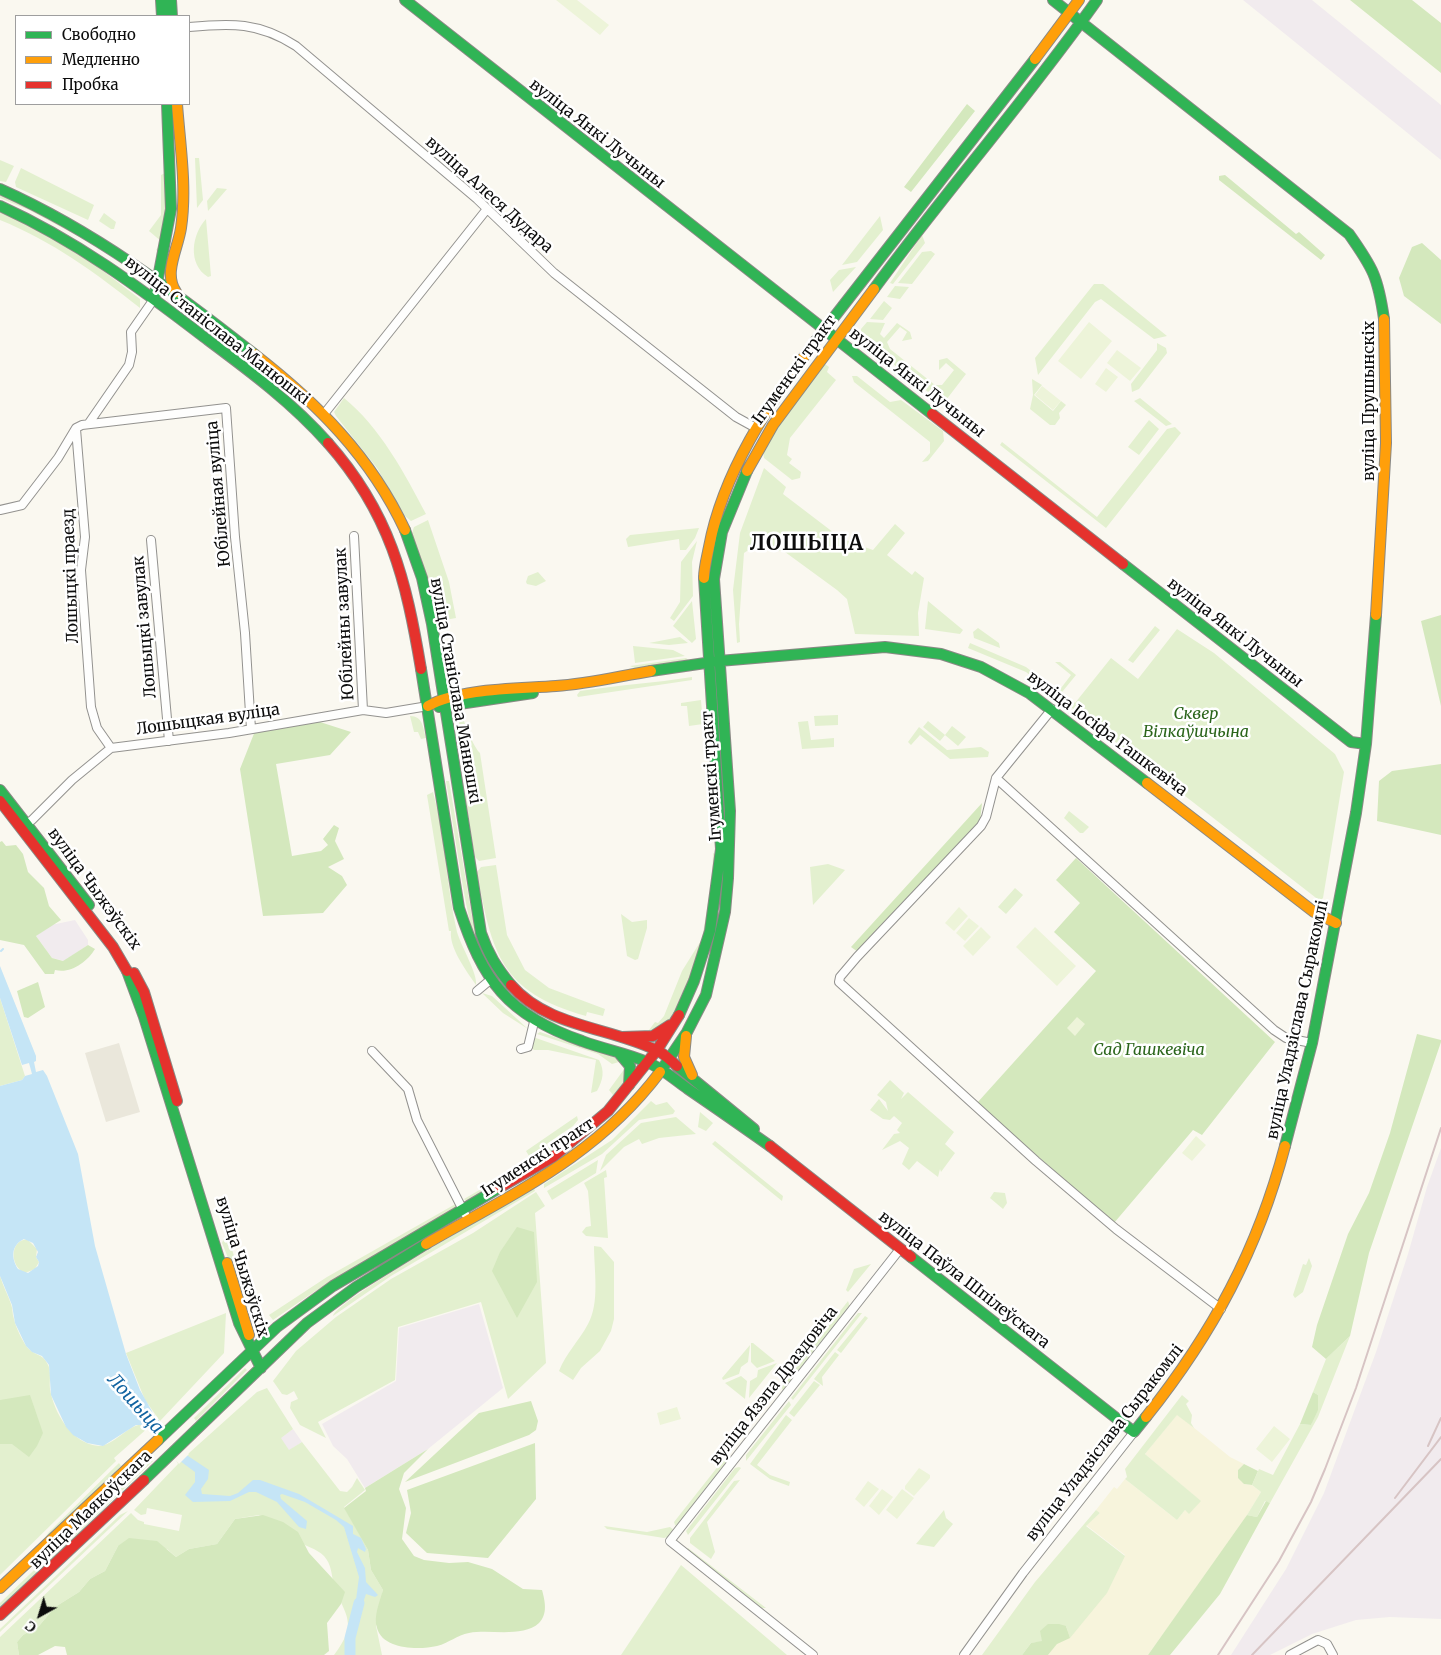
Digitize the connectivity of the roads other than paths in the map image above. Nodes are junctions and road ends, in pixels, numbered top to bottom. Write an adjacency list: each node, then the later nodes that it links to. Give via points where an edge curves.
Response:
1 (161, 0): 8 (main road)
2 (171, 0): 9 (main road)
3 (405, 0): 20 (main road, вуліца Янкі Лучыны)
4 (1053, 0): 7 (main road, вуліца Прушынскіх)
5 (1079, 0): 7 (main road, Ігуменскі тракт)
6 (1097, 0): 10 (main road, Ігуменскі тракт)
7 (1070, 13): 10 (main road, вуліца Прушынскіх); 20 (main road, Ігуменскі тракт)
8 (162, 15)
9 (172, 15)
10 (1082, 23): 21 (main road, Ігуменскі тракт, via 918,229); 36 (main road, вуліца Прушынскіх, via 1340,225 1373,268 1384,305 1387,416)
11 (190, 27): 16 (street, вуліца Алеся Дудара, via 235,24 267,30 296,46)
12 (167, 105): 17 (main road, via 171,209)
13 (178, 105): 18 (main road, via 183,210 181,236 170,282)
14 (0, 189): 17 (main road, вуліца Станіслава Манюшкі, via 72,224)
15 (0, 206): 19 (main road, вуліца Станіслава Манюшкі, via 64,237)
16 (487, 208): 22 (street); 25 (street, вуліца Алеся Дудара, via 554,273 736,417)
17 (157, 280): 18 (main road, вуліца Станіслава Манюшкі); 19 (main road)
18 (180, 296): 22 (main road, вуліца Станіслава Манюшкі)
19 (154, 298): 23 (street, via 131,332 129,365); 31 (main road, вуліца Станіслава Манюшкі, via 274,392 314,428 360,483 388,534 410,598)
20 (825, 330): 21 (main road, вуліца Янкі Лучыны); 25 (main road, Ігуменскі тракт)
21 (836, 339): 29 (main road, Ігуменскі тракт, via 762,443 720,538 716,558); 36 (main road, вуліца Янкі Лучыны, via 1351,742)
22 (324, 414): 30 (main road, вуліца Станіслава Манюшкі, via 373,472 403,528 426,594)
23 (90, 423): 24 (street, Юбілейная вуліца); 34 (street, Юбілейная вуліца, via 226,408)
24 (76, 428): 26 (street, via 22,505); 37 (street, Лошыцкі праезд, via 84,537 81,570 91,707 97,728)
25 (756, 428): 29 (main road, Ігуменскі тракт, via 720,506 706,559 704,588)
26 (0, 510)
27 (354, 536): 33 (street, Юбілейны завулак)
28 (151, 540): 35 (street, Лошыцкі завулак)
29 (714, 661): 30 (main road, вуліца Іосіфа Гашкевіча); 32 (main road, вуліца Іосіфа Гашкевіча, via 885,647 921,650 1006,678); 46 (main road, Ігуменскі тракт, via 721,849 710,932); 47 (main road, Ігуменскі тракт, via 732,815 730,879 710,984)
30 (443, 702): 31 (main road, вуліца Іосіфа Гашкевіча); 48 (main road, вуліца Станіслава Манюшкі, via 480,933 492,959 517,992 541,1009)
31 (428, 706): 33 (street, Лошыцкая вуліца, via 386,713); 43 (main road, вуліца Станіслава Манюшкі, via 458,908 472,953)
32 (1052, 709): 38 (street); 42 (main road, вуліца Іосіфа Гашкевіча, via 1314,912)
33 (363, 710): 34 (street, Лошыцкая вуліца)
34 (251, 729): 35 (street, Лошыцкая вуліца)
35 (169, 741): 37 (street, Лошыцкая вуліца)
36 (1366, 744): 42 (main road, вуліца Уладзіслава Сыракомлі)
37 (111, 748): 41 (street)
38 (996, 778): 49 (street, via 1274,1030 1286,1038); 63 (street, via 981,826 857,957 839,982 1036,1161 1116,1229)
39 (0, 790): 41 (main road, вуліца Чыжэўскіх)
40 (0, 801): 41 (main road, вуліца Чыжэўскіх)
41 (23, 826): 64 (main road, вуліца Чыжэўскіх, via 118,943 144,992)
42 (1336, 923): 49 (main road, вуліца Уладзіслава Сыракомлі)
43 (489, 981): 44 (street); 45 (main road, вуліца Станіслава Манюшкі, via 504,999)
44 (477, 991)
45 (534, 1022): 50 (street, via 528,1047); 53 (main road, вуліца Станіслава Манюшкі)
46 (676, 1022): 48 (main road, via 653,1036); 51 (main road, Ігуменскі тракт)
47 (686, 1033): 54 (main road, Ігуменскі тракт); 57 (main road, via 684,1057)
48 (622, 1037): 51 (main road, вуліца Станіслава Манюшкі)
49 (1312, 1043): 63 (main road, вуліца Уладзіслава Сыракомлі, via 1272,1196)
50 (520, 1049)
51 (657, 1050): 54 (main road, вуліца Паўла Шпілеўскага); 55 (main road, Ігуменскі тракт)
52 (372, 1051): 60 (street, via 408,1089 417,1120)
53 (619, 1052): 55 (main road, вуліца Станіслава Манюшкі); 58 (main road, via 630,1066)
54 (670, 1060): 56 (main road, Ігуменскі тракт); 57 (main road, вуліца Паўла Шпілеўскага)
55 (648, 1062): 56 (main road, вуліца Паўла Шпілеўскага); 58 (main road, Ігуменскі тракт)
56 (661, 1070): 59 (main road, вуліца Паўла Шпілеўскага); 61 (main road, Ігуменскі тракт, via 621,1118 595,1142)
57 (697, 1082): 59 (main road, вуліца Паўла Шпілеўскага, via 738,1114)
58 (630, 1085): 60 (main road, Ігуменскі тракт, via 604,1114 561,1152)
59 (777, 1151): 62 (main road, вуліца Паўла Шпілеўскага)
60 (463, 1210): 61 (street); 64 (main road, Ігуменскі тракт, via 333,1286)
61 (468, 1221): 65 (main road, Ігуменскі тракт, via 326,1308)
62 (900, 1248): 68 (main road, вуліца Паўла Шпілеўскага); 71 (street, вуліца Язэпа Драздовіча, via 670,1541)
63 (1221, 1309): 68 (main road, вуліца Уладзіслава Сыракомлі, via 1176,1381)
64 (252, 1349): 65 (main road, вуліца Чыжэўскіх); 66 (main road, Ігуменскі тракт)
65 (261, 1368): 67 (main road, Ігуменскі тракт)
66 (187, 1411): 69 (main road, вуліца Маякоўскага)
67 (200, 1426): 70 (main road, вуліца Маякоўскага, via 45,1576)
68 (1134, 1432): 72 (street, вуліца Уладзіслава Сыракомлі, via 1023,1573)
69 (0, 1588)
70 (0, 1615)
71 (813, 1655)
72 (964, 1655)
73 (1290, 1655): 74 (street, via 1314,1642 1323,1641)
74 (1333, 1655)

